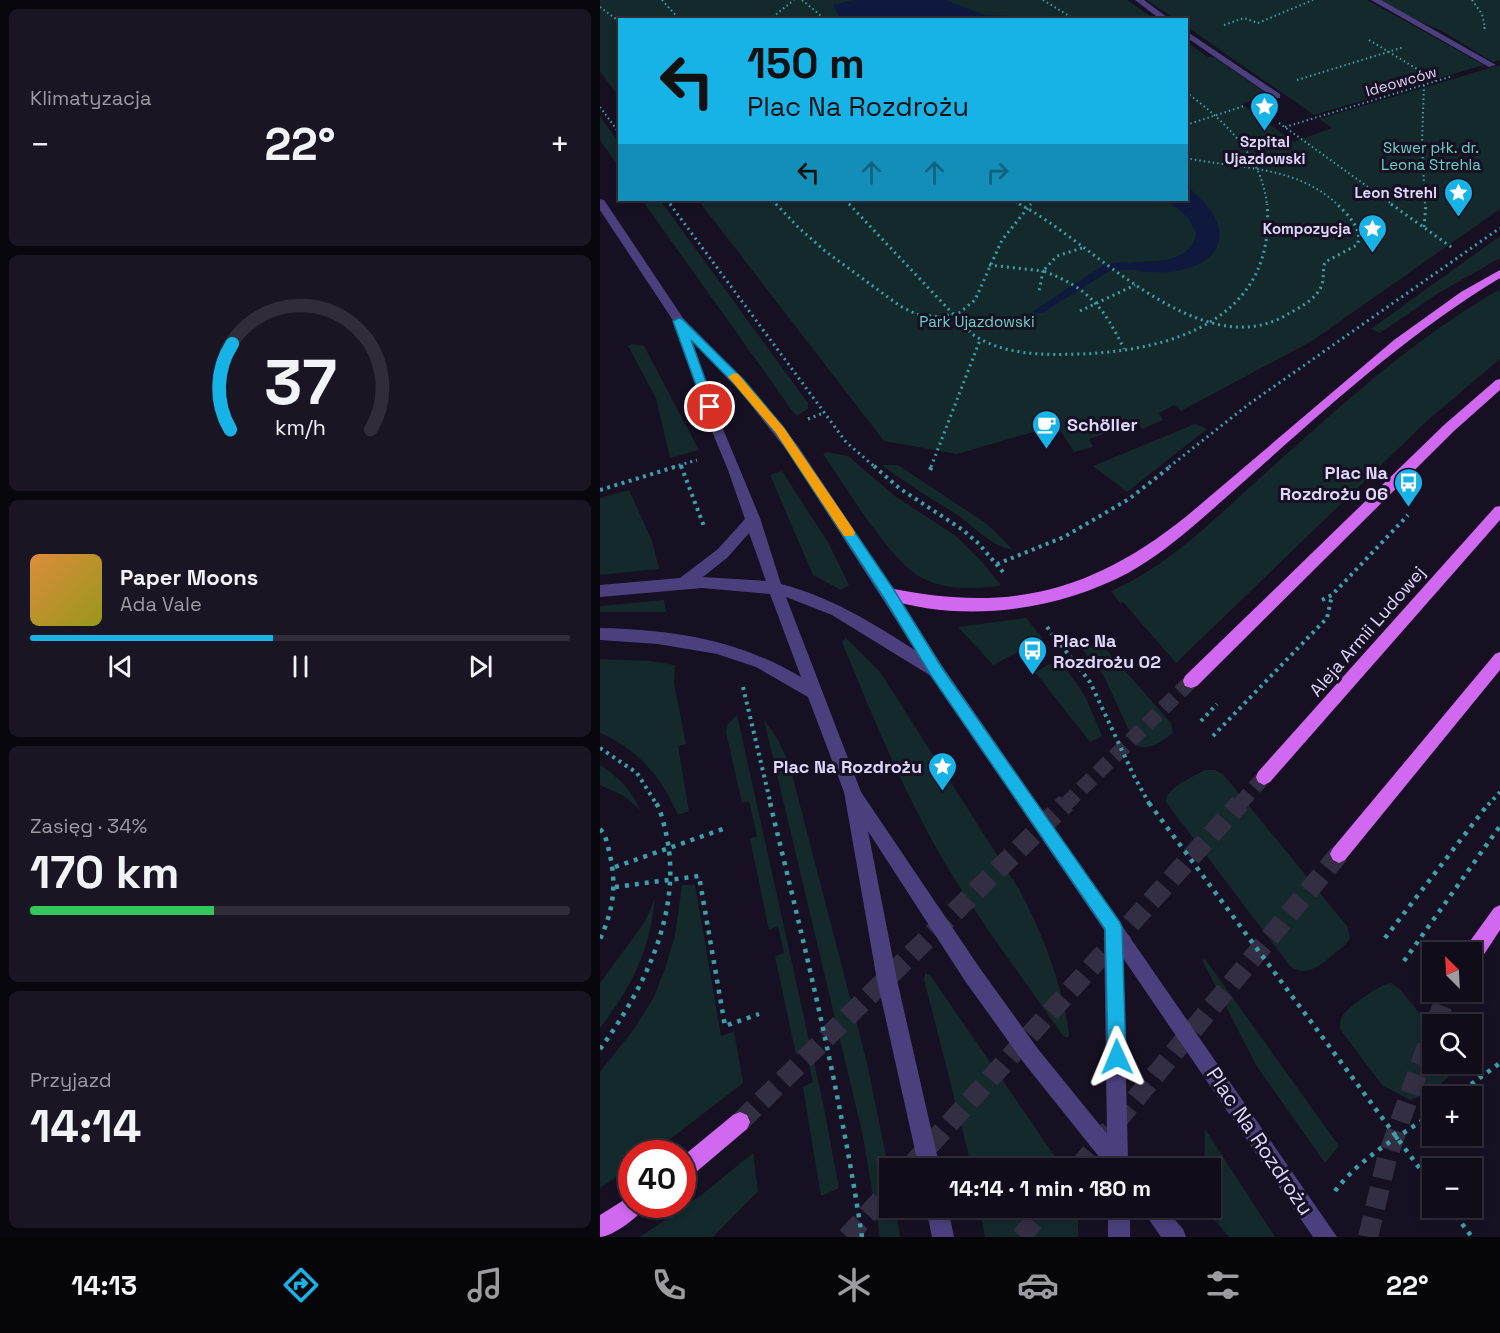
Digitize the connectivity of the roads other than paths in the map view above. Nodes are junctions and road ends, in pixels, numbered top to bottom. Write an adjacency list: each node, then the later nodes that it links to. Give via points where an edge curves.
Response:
1 (1139, 0): 3 (street)
2 (1375, 0): 5 (street)
3 (1164, 18)
4 (1189, 35): 6 (street)
5 (1492, 65)
6 (1277, 96)
7 (600, 202): 9 (street)
8 (1500, 273): 16 (main road, via 1465,292 1406,335 1163,543 1107,576 1067,591 979,606 923,602)
9 (679, 321): 12 (street); 16 (street, Plac Na Rozdrożu, via 780,430)
10 (1500, 382): 20 (main road)
11 (1500, 511): 22 (main road, Aleja Armii Ludowej)
12 (753, 518): 13 (street, Plac Na Rozdrożu, via 715,562); 14 (street)
13 (682, 582): 14 (street, Plac Na Rozdrożu, via 719,582); 15 (street, Plac Na Rozdrożu)
14 (776, 590): 19 (street, Plac Na Rozdrożu, via 804,596 833,609); 21 (street)
15 (600, 591)
16 (889, 594): 19 (street, Plac Na Rozdrożu)
17 (600, 634): 21 (street, via 694,643 736,654 755,660)
18 (1500, 659): 24 (main road)
19 (937, 672): 26 (street, Plac Na Rozdrożu)
20 (1191, 681)
21 (815, 693): 23 (street)
22 (1264, 777)
23 (852, 792): 29 (street, via 887,980); 30 (street, via 972,974)
24 (1339, 854)
25 (1500, 914): 27 (main road)
26 (1113, 927): 31 (street); 41 (street, Plac Na Rozdrożu)
27 (1481, 942)
28 (740, 1122): 32 (main road)
29 (927, 1158)
30 (1112, 1158)
31 (1119, 1158)
32 (696, 1159)
33 (618, 1216): 37 (main road)
34 (939, 1218): 38 (street)
35 (1119, 1218): 39 (street)
36 (1160, 1218): 40 (street)
37 (600, 1228)
38 (943, 1237)
39 (1119, 1237)
40 (1175, 1237)
41 (1326, 1237)

